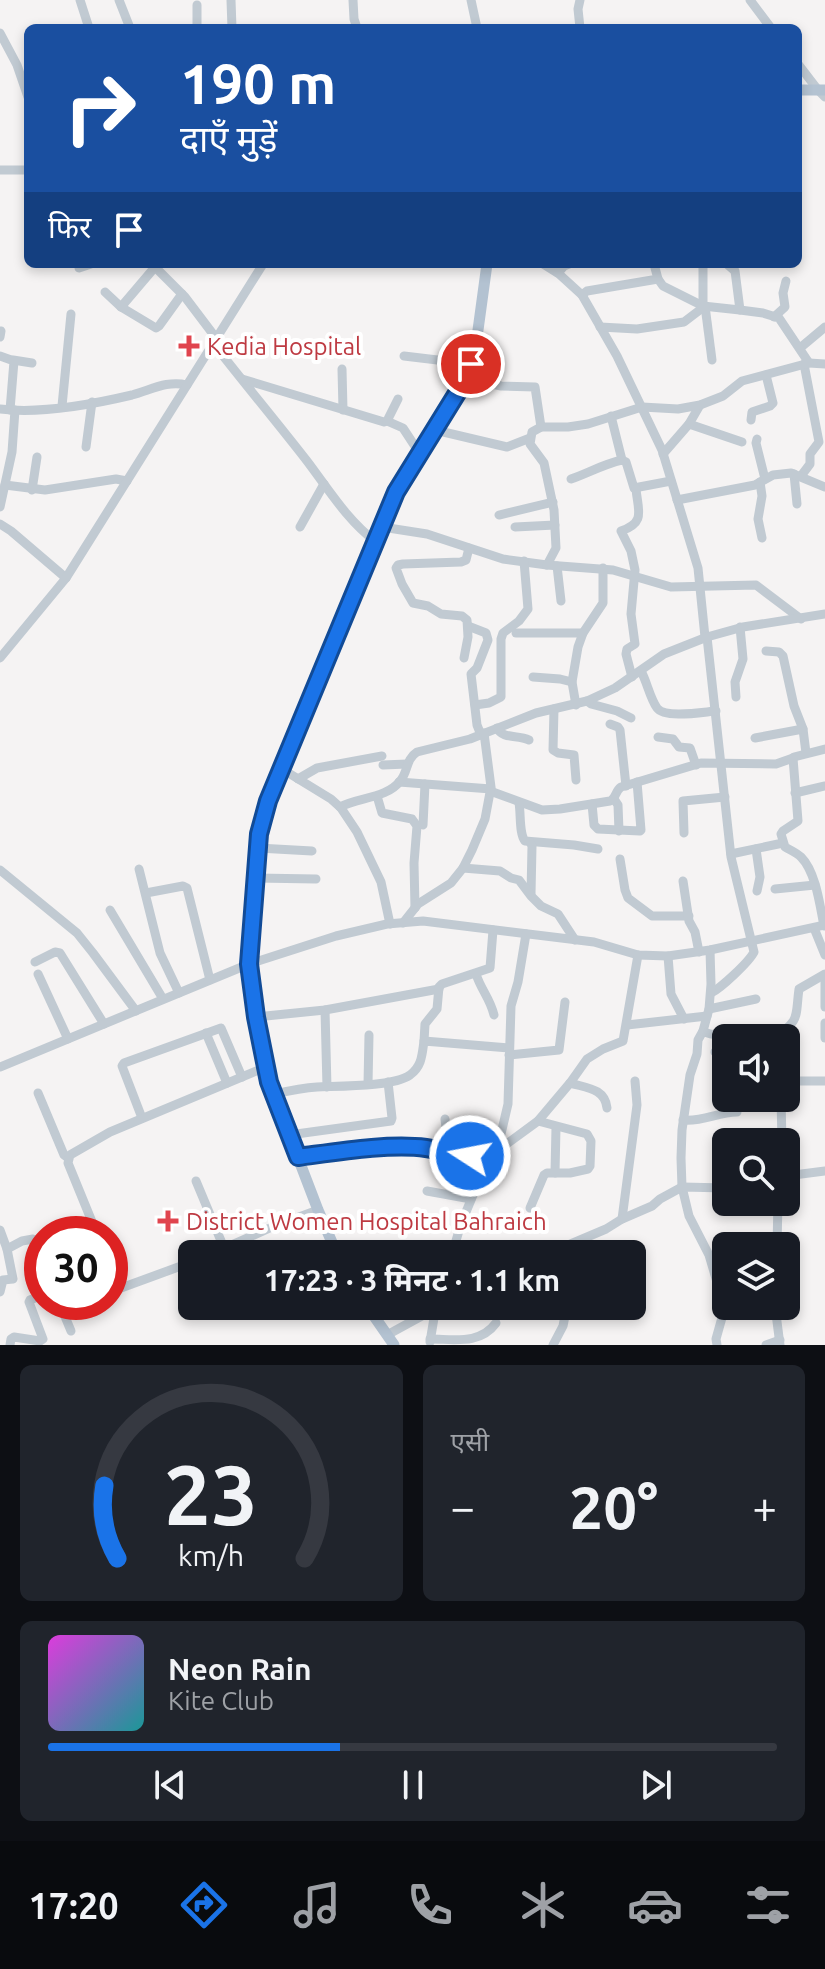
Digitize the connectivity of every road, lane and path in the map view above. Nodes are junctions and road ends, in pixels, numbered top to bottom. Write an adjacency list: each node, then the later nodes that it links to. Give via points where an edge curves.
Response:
1 (80, 0): 10 (street)
2 (119, 0): 11 (street)
3 (231, 0): 13 (street)
4 (353, 0): 14 (street)
5 (471, 0): 15 (street)
6 (570, 0): 9 (street)
7 (750, 0): 16 (street)
8 (197, 5): 12 (street)
9 (579, 5)
10 (88, 24)
11 (128, 24)
12 (197, 24)
13 (232, 24)
14 (356, 24)
15 (476, 24)
16 (768, 24)
17 (0, 33): 19 (street)
18 (802, 68): 21 (street)
19 (24, 85)
20 (802, 90): 21 (main road)
21 (823, 92)
22 (0, 170): 23 (street)
23 (24, 170)
24 (152, 268): 40 (street)
25 (157, 268): 37 (street)
26 (261, 268): 46 (street)
27 (486, 268): 54 (main road)
28 (550, 268): 33 (street)
29 (562, 268): 33 (street)
30 (655, 268): 34 (street)
31 (703, 268): 39 (street)
32 (732, 268): 41 (street)
33 (558, 273): 38 (street)
34 (658, 279): 38 (street); 39 (street)
35 (786, 281): 43 (street, via 785,307)
36 (105, 292): 40 (street)
37 (182, 294): 40 (street, via 156,328); 46 (street)
38 (582, 295): 44 (street)
39 (704, 306): 41 (street); 44 (street, via 684,322 637,329); 51 (street)
40 (121, 307)
41 (740, 310): 43 (street)
42 (71, 314): 64 (street)
43 (774, 317): 47 (street)
44 (600, 327): 65 (street)
45 (825, 327): 47 (street)
46 (215, 341): 59 (street); 60 (street)
47 (800, 348): 53 (street)
48 (0, 356): 50 (street)
49 (404, 356): 54 (street)
50 (13, 360): 52 (street); 66 (street)
51 (712, 360)
52 (32, 363)
53 (806, 363): 55 (street); 57 (street); 82 (street, via 819,442 810,464)
54 (471, 364): 58 (main road)
55 (825, 364)
56 (342, 369): 67 (street)
57 (766, 375): 63 (street, via 742,381); 69 (street, via 773,403 752,412)
58 (465, 378): 72 (street, via 535,387); 73 (main road)
59 (242, 379): 67 (street); 87 (street)
60 (187, 385): 62 (street, via 171,383); 84 (street)
61 (398, 399): 70 (street)
62 (92, 402): 64 (street); 77 (street)
63 (700, 405): 65 (street); 71 (street)
64 (62, 406): 66 (street)
65 (642, 407): 68 (street); 79 (street)
66 (8, 410): 88 (street, via 12,452)
67 (343, 410): 70 (street)
68 (611, 416): 72 (street, via 577,426); 81 (street)
69 (751, 420)
70 (387, 421): 78 (street, via 403,428)
71 (689, 424): 76 (street); 79 (street)
72 (541, 427): 74 (street)
73 (435, 430): 74 (street, via 507,447); 78 (main road)
74 (530, 438): 93 (street, via 544,463)
75 (757, 439): 86 (street)
76 (742, 442)
77 (86, 447)
78 (420, 454): 100 (main road)
79 (663, 454): 85 (street)
80 (37, 457): 91 (street)
81 (622, 460): 83 (street); 90 (street)
82 (798, 475): 86 (street, via 773,475); 89 (street); 94 (street)
83 (571, 479)
84 (127, 481): 91 (street); 109 (street)
85 (671, 481): 90 (street); 92 (street)
86 (763, 481): 92 (street); 102 (street, via 758,519)
87 (324, 484): 99 (street); 103 (street, via 354,524)
88 (5, 485): 91 (street); 95 (street)
89 (825, 487)
90 (636, 489): 108 (street, via 638,519 621,531)
91 (32, 490)
92 (677, 500): 110 (street)
93 (553, 502): 96 (street); 98 (street)
94 (797, 504)
95 (0, 507)
96 (499, 515)
97 (0, 524): 109 (street)
98 (555, 525): 101 (street); 106 (street)
99 (300, 527)
100 (382, 527): 103 (main road); 104 (street)
101 (515, 527)
102 (762, 538)
103 (376, 542): 146 (main road)
104 (469, 548): 105 (street); 114 (street, via 461,562 396,568 413,603 462,616)
105 (524, 561): 106 (street); 128 (street, via 528,609 501,639 501,697)
106 (552, 566): 107 (street); 111 (street)
107 (603, 568): 108 (street); 117 (street, via 603,603)
108 (635, 576): 110 (street, via 671,587); 124 (street, via 635,644 626,654)
109 (66, 578): 120 (street)
110 (700, 586): 113 (street, via 756,585); 118 (street)
111 (561, 601)
112 (822, 617): 113 (street)
113 (801, 619): 115 (street)
114 (468, 626): 121 (street); 128 (street, via 486,633 488,640 471,674)
115 (740, 627): 118 (street); 126 (street, via 743,659)
116 (516, 633): 117 (street)
117 (583, 633): 125 (street)
118 (706, 637): 122 (street, via 664,654); 131 (street)
119 (766, 651): 135 (street, via 783,656)
120 (0, 658)
121 (464, 658)
122 (641, 671): 124 (street); 131 (street, via 662,713)
123 (533, 677): 125 (street)
124 (632, 677): 127 (street)
125 (572, 682): 129 (street)
126 (736, 697)
127 (587, 701): 129 (street); 132 (street)
128 (475, 705): 136 (street)
129 (576, 705): 130 (street)
130 (554, 709): 134 (street); 148 (street, via 553,750 574,755)
131 (716, 711): 143 (street)
132 (631, 718)
133 (610, 724): 152 (street, via 620,730)
134 (497, 728): 136 (street); 139 (street, via 502,735)
135 (803, 729): 138 (street); 141 (street)
136 (483, 734): 144 (street, via 417,752); 154 (street)
137 (658, 737): 145 (street, via 689,748)
138 (755, 738)
139 (529, 740)
140 (825, 749): 141 (street)
141 (806, 753): 142 (street)
142 (793, 758): 143 (street, via 776,764); 155 (street)
143 (722, 763): 145 (street); 157 (street)
144 (407, 764): 147 (street, via 383,760 317,768); 149 (street)
145 (696, 765): 150 (street)
146 (282, 769): 147 (street); 167 (main road, via 268,801)
147 (298, 779): 161 (street)
148 (576, 780)
149 (399, 782): 151 (street); 156 (street)
150 (637, 782): 152 (street); 163 (street, via 641,830)
151 (425, 784): 154 (street); 162 (street)
152 (626, 786): 158 (street)
153 (825, 786): 155 (street)
154 (491, 790): 159 (street); 173 (street, via 485,819)
155 (795, 793): 166 (street, via 798,821 782,832)
156 (377, 796): 161 (street); 184 (street, via 382,813 412,819 417,826)
157 (725, 797): 164 (street, via 683,801); 171 (street)
158 (614, 799): 160 (street); 163 (street)
159 (519, 803): 160 (street, via 542,810); 165 (street, via 521,835)
160 (592, 804): 163 (street, via 596,828)
161 (340, 807): 188 (street, via 381,882)
162 (423, 825)
163 (619, 831)
164 (684, 833)
165 (530, 842): 168 (street); 183 (street)
166 (783, 843): 169 (street); 179 (street, via 801,857)
167 (258, 848): 170 (street); 176 (main road)
168 (598, 849)
169 (756, 849): 171 (street); 181 (street)
170 (312, 851)
171 (731, 854): 193 (street)
172 (620, 859): 186 (street, via 628,898 652,916)
173 (463, 868): 183 (street, via 500,871 519,880); 184 (street)
174 (139, 869): 182 (street)
175 (0, 870): 213 (street, via 77,933)
176 (256, 878): 177 (street); 200 (main road)
177 (316, 879)
178 (683, 881): 186 (street)
179 (815, 885): 180 (street); 189 (street)
180 (775, 889)
181 (757, 891)
182 (146, 893): 204 (street, via 187,888); 206 (street, via 154,935)
183 (531, 896): 192 (street, via 558,914)
184 (415, 908): 187 (street)
185 (110, 910): 208 (street)
186 (689, 916): 195 (street)
187 (403, 923): 188 (street); 190 (street)
188 (390, 924): 200 (street)
189 (821, 926): 193 (street); 197 (street)
190 (493, 930): 191 (street); 202 (street, via 490,968)
191 (526, 934): 192 (street); 229 (street, via 511,1006)
192 (575, 940): 196 (street)
193 (751, 941): 194 (street); 207 (street, via 754,952 749,961)
194 (710, 950): 195 (street); 207 (street)
195 (699, 952): 198 (street)
196 (638, 955): 198 (street); 221 (street)
197 (825, 955)
198 (668, 956): 217 (street, via 671,994)
199 (35, 962): 219 (street, via 60,953)
200 (249, 964): 204 (street); 216 (main road)
201 (38, 974): 227 (street)
202 (476, 974): 205 (street); 215 (street)
203 (825, 977): 211 (street); 220 (street, via 799,989 798,1014)
204 (210, 980): 206 (street)
205 (439, 989): 212 (street); 228 (street)
206 (179, 993): 208 (street)
207 (711, 993): 214 (street)
208 (163, 999): 213 (street)
209 (756, 999): 214 (street)
210 (565, 1002): 229 (street, via 559,1050)
211 (825, 1007)
212 (325, 1010): 216 (street); 240 (street)
213 (136, 1011): 219 (street)
214 (708, 1012): 217 (street); 222 (street)
215 (494, 1015)
216 (256, 1017): 231 (main road)
217 (684, 1019): 221 (street)
218 (825, 1023): 226 (street)
219 (104, 1024): 227 (street)
220 (791, 1024)
221 (627, 1025): 238 (street, via 623,1041 587,1059)
222 (703, 1031): 225 (street); 247 (street)
223 (206, 1033): 232 (street, via 222,1028); 237 (street); 245 (street, via 124,1063)
224 (369, 1035): 239 (street)
225 (712, 1035)
226 (825, 1038)
227 (68, 1039): 230 (street)
228 (424, 1041): 229 (street); 236 (street, via 416,1069)
229 (509, 1052): 251 (street, via 508,1104)
230 (0, 1067)
231 (266, 1067): 232 (street); 242 (main road)
232 (242, 1077): 237 (street)
233 (635, 1081): 267 (street, via 637,1105)
234 (800, 1081): 235 (street)
235 (825, 1081)
236 (388, 1082): 239 (street); 250 (street, via 391,1121)
237 (227, 1083): 245 (street)
238 (570, 1083): 243 (street, via 601,1092); 248 (street)
239 (368, 1084): 240 (street)
240 (327, 1087): 242 (street)
241 (38, 1093): 254 (street)
242 (274, 1094): 250 (main road)
243 (607, 1108)
244 (737, 1112): 247 (street)
245 (142, 1118): 254 (street)
246 (445, 1119): 252 (street)
247 (683, 1120): 260 (street)
248 (538, 1121): 249 (street); 251 (street)
249 (556, 1127): 257 (street); 257 (street, via 583,1132 591,1141 589,1168)
250 (289, 1135): 253 (main road)
251 (497, 1151): 255 (street)
252 (449, 1153): 253 (street, via 401,1147); 255 (street)
253 (298, 1157): 265 (main road)
254 (68, 1158): 266 (street)
255 (492, 1160): 263 (street)
256 (825, 1171): 258 (street)
257 (555, 1173): 264 (street, via 544,1175)
258 (800, 1174)
259 (196, 1181): 269 (street)
260 (682, 1187): 261 (street); 267 (street); 276 (street)
261 (712, 1188)
262 (427, 1191): 263 (street)
263 (471, 1199): 272 (street)
264 (530, 1208)
265 (318, 1210): 270 (street); 271 (main road)
266 (90, 1216)
267 (622, 1219): 273 (street)
268 (0, 1230): 275 (street)
269 (221, 1240)
270 (244, 1240)
271 (331, 1240)
272 (456, 1240)
273 (581, 1240)
274 (24, 1241): 275 (street)
275 (7, 1249): 279 (street, via 13,1279 3,1280)
276 (712, 1265)
277 (178, 1267): 278 (street)
278 (128, 1285)
279 (0, 1292)
280 (36, 1320): 293 (street, via 43,1339 14,1337)
281 (66, 1320): 289 (street)
282 (377, 1320): 290 (main road)
283 (419, 1320): 290 (street)
284 (434, 1320): 291 (street)
285 (564, 1320): 294 (street)
286 (721, 1320): 295 (street)
287 (777, 1320): 292 (street)
288 (496, 1323): 291 (street, via 476,1338)
289 (71, 1331)
290 (391, 1340)
291 (430, 1342)
292 (780, 1343): 296 (street)
293 (10, 1345)
294 (553, 1345)
295 (717, 1345)
296 (766, 1345)

